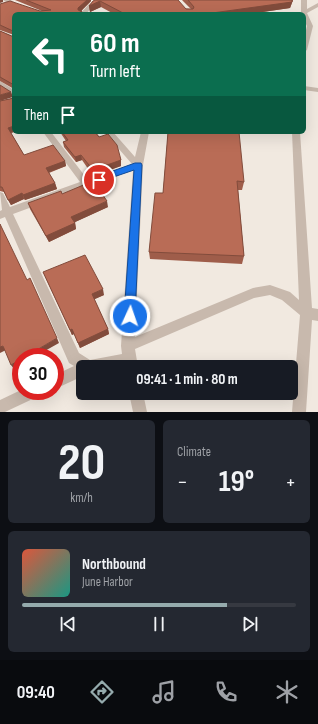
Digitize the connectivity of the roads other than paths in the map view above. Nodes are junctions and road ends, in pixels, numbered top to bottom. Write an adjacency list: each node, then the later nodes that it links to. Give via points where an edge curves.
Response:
1 (101, 0): 7 (street)
2 (304, 0): 8 (street)
3 (8, 1): 4 (street); 6 (street)
4 (18, 4)
5 (318, 5): 9 (street)
6 (0, 6)
7 (85, 12)
8 (303, 12)
9 (306, 12)
10 (306, 19): 11 (street, via 310,26)
11 (306, 42)
12 (0, 83): 15 (street)
13 (306, 88): 14 (street)
14 (318, 90)
15 (12, 96)
16 (48, 134): 21 (street)
17 (110, 134): 20 (street)
18 (145, 134): 20 (street)
19 (296, 134): 24 (street)
20 (138, 165): 21 (street); 25 (street)
21 (86, 184): 23 (street)
22 (0, 196): 23 (street)
23 (4, 213): 26 (street, via 74,358)
24 (312, 314): 25 (street, via 286,296 270,290 259,292); 34 (street)
25 (130, 357): 27 (street)
26 (77, 360)
27 (118, 360)
28 (76, 373): 29 (street)
29 (64, 378)
30 (15, 400): 32 (street)
31 (137, 400): 33 (street)
32 (0, 407)
33 (140, 412)
34 (299, 412)

